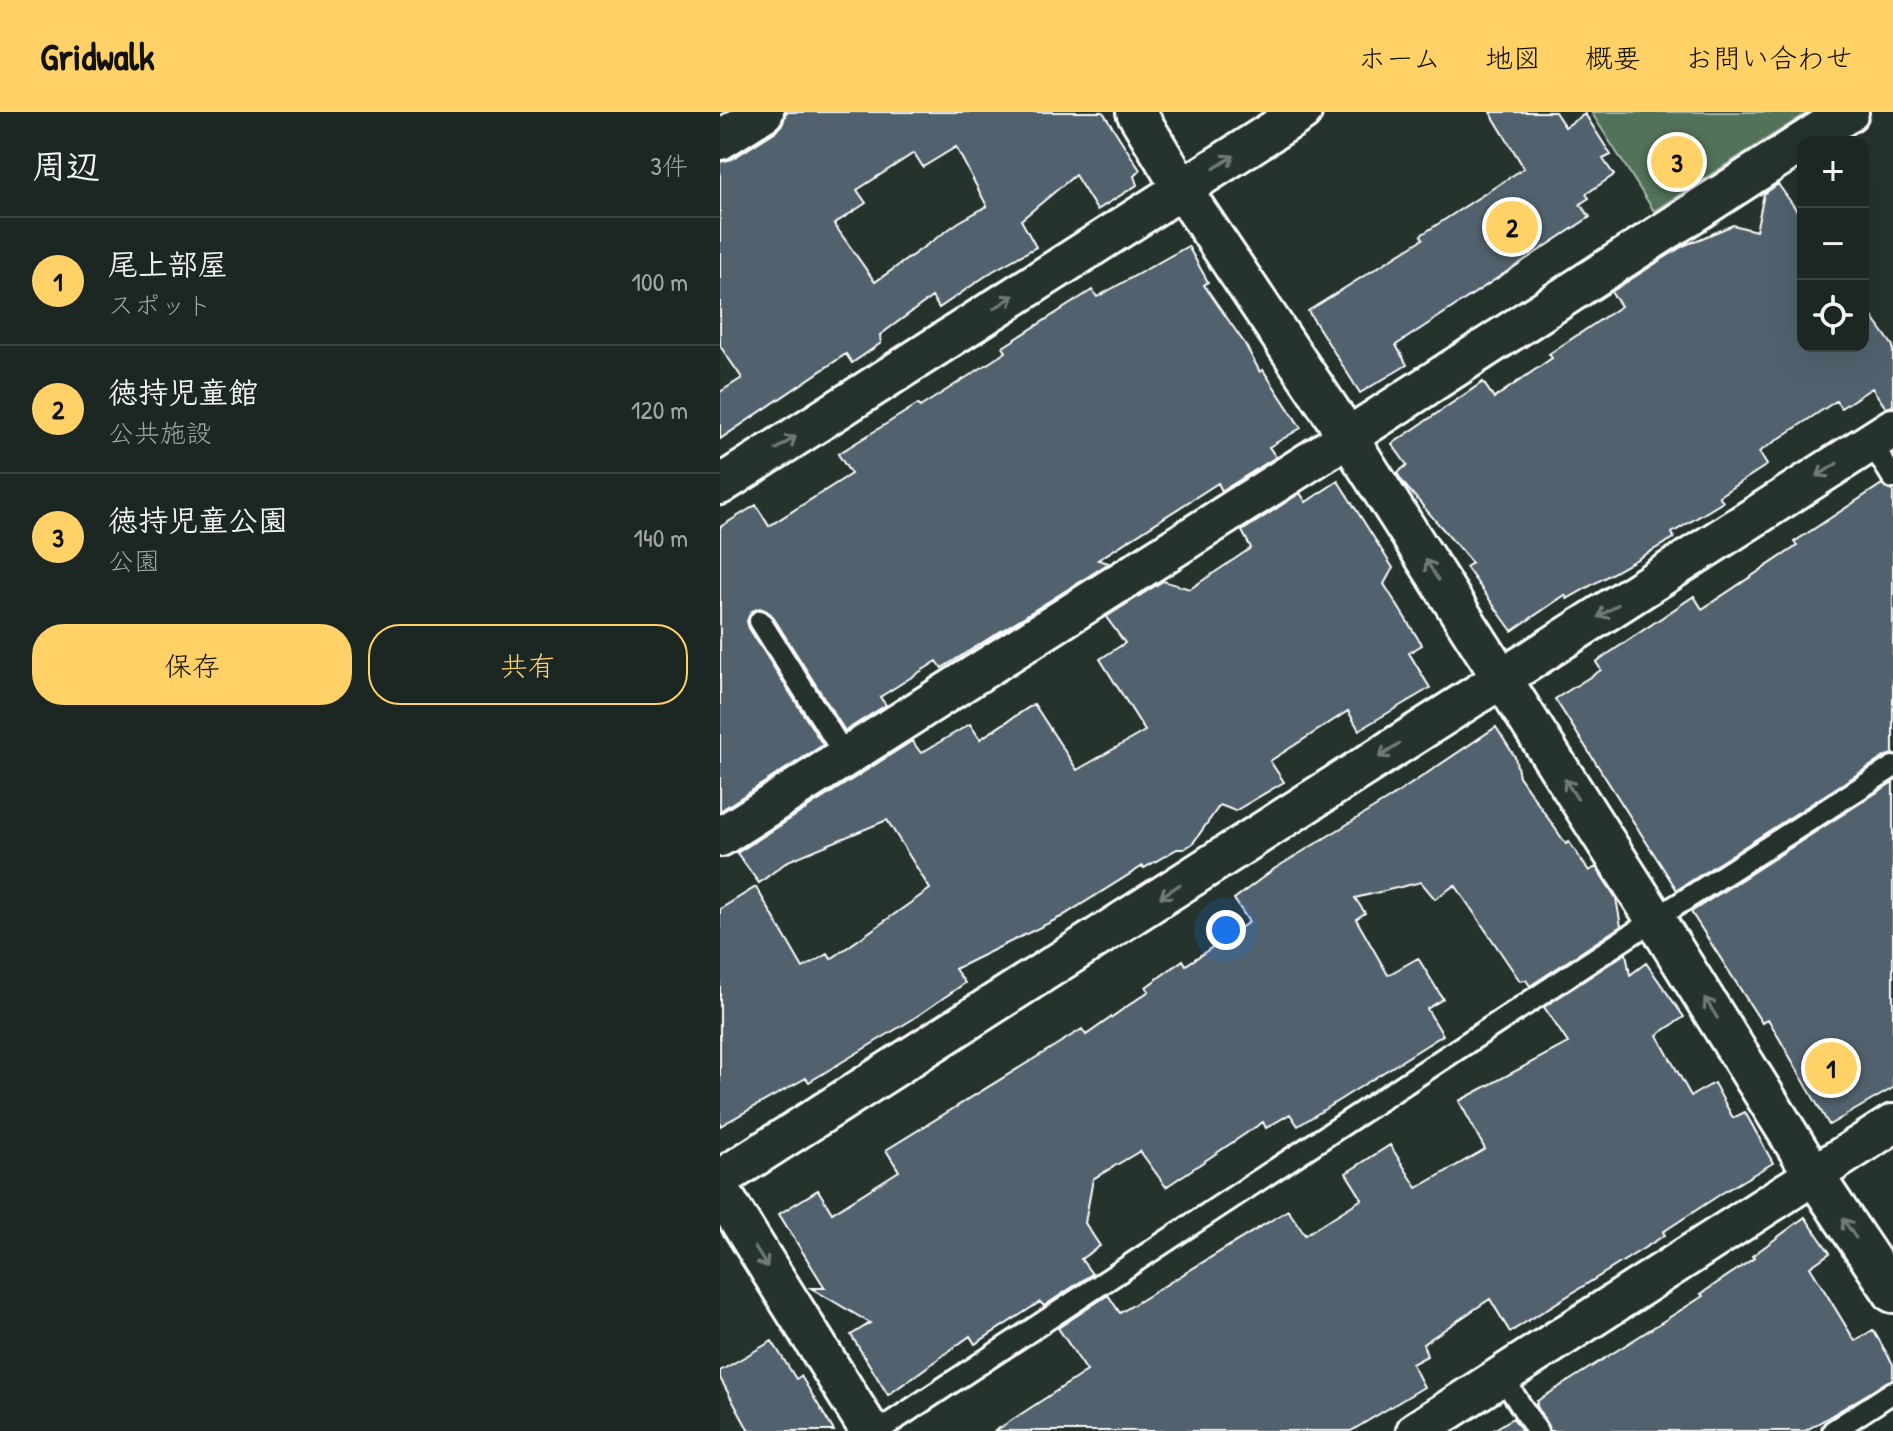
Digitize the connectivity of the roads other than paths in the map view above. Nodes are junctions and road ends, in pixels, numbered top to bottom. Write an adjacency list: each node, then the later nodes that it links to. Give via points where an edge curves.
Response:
1 (764, 112): 5 (street)
2 (1136, 112): 6 (street)
3 (1302, 112): 6 (street, one-way to 3)
4 (1849, 112): 8 (street)
5 (720, 140)
6 (1182, 189): 8 (street); 10 (street, one-way to 6)
7 (1882, 435): 9 (lane); 12 (street, one-way to 12)
8 (1348, 437): 12 (street, one-way to 8); 13 (street)
9 (1893, 478)
10 (720, 485)
11 (760, 621): 13 (lane)
12 (1501, 679): 16 (street, one-way to 12); 19 (street, one-way to 19)
13 (846, 757): 15 (street)
14 (1893, 767): 16 (lane)
15 (720, 837)
16 (1655, 919): 18 (street, one-way to 16); 25 (lane)
17 (1893, 1124): 18 (street)
18 (1814, 1175): 21 (street, one-way to 18); 22 (street)
19 (720, 1179)
20 (720, 1190): 24 (street, one-way to 24)
21 (1893, 1293)
22 (1502, 1376): 26 (street); 27 (lane)
23 (1893, 1392): 28 (lane)
24 (870, 1431)
25 (878, 1431)
26 (1416, 1431)
27 (1537, 1431)
28 (1833, 1431)

